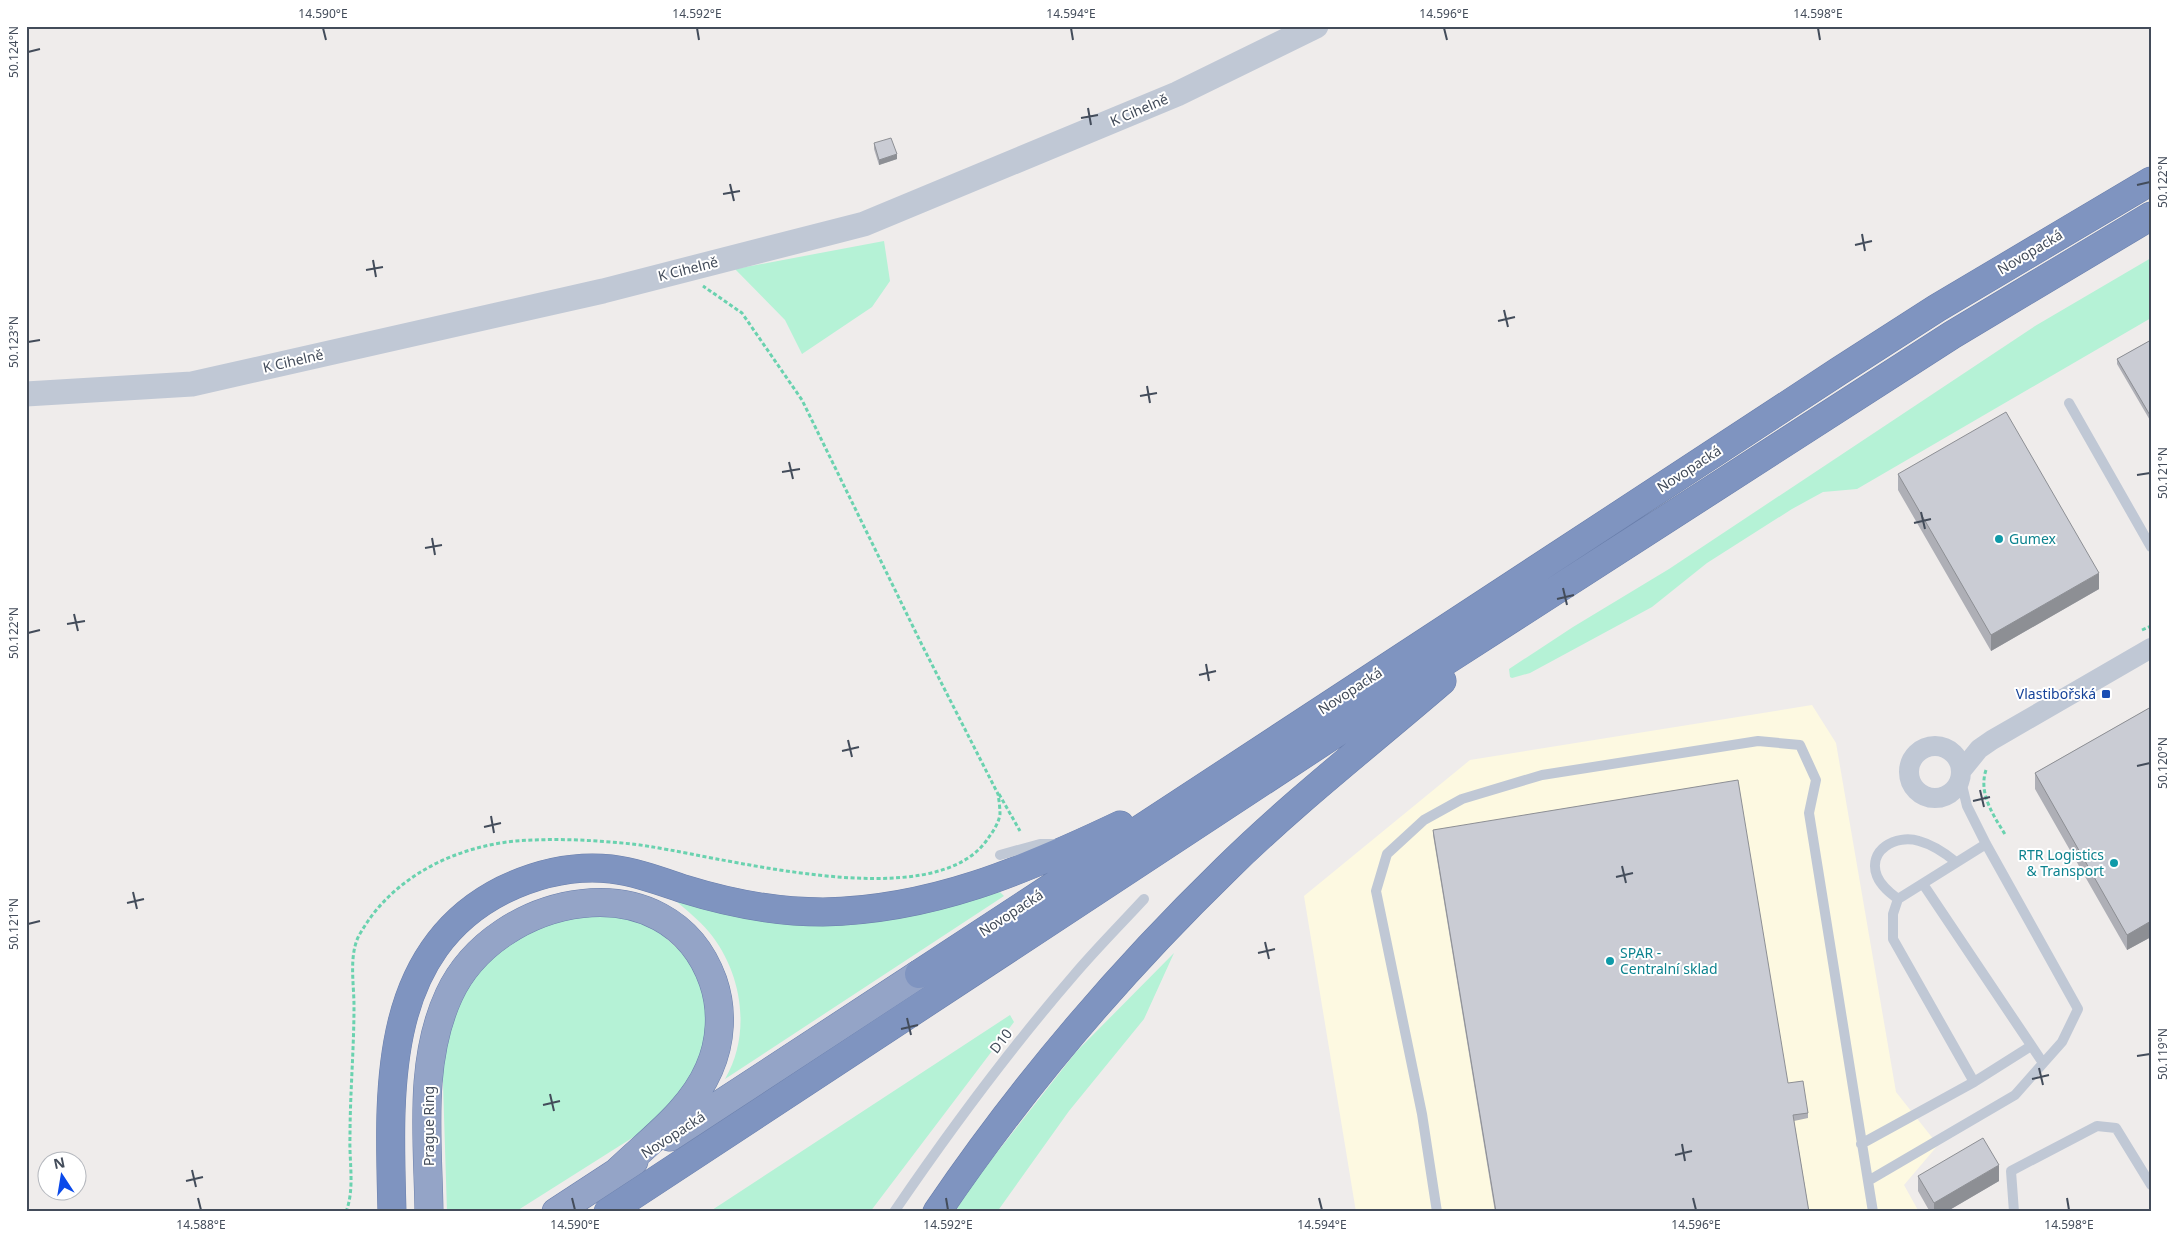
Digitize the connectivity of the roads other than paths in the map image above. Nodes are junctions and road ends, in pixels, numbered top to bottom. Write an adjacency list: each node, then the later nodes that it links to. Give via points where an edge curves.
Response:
1 (1316, 26): 4 (street, K Cihelně, via 1178,94 864,224 682,271 192,384)
2 (2151, 181): 10 (highway, Novopacká, via 1863,355)
3 (2151, 216): 7 (highway, Novopacká, via 1952,334)
4 (26, 394)
5 (2069, 403): 6 (lane)
6 (2151, 547)
7 (1524, 612): 28 (highway, Novopacká); 30 (highway, via 1303,799 1179,916 1061,1046 974,1156)
8 (2151, 648): 9 (street, via 1992,740 1979,749)
9 (1961, 776): 11 (lane, via 1967,806)
10 (1210, 783): 12 (highway); 22 (highway, Novopacká)
11 (1986, 844): 14 (lane); 19 (lane, via 2078,1009 2062,1042)
12 (1079, 845): 13 (lane, via 1040,844); 25 (highway, via 978,885 899,906 801,911 762,907 612,869 572,870 527,880 489,898 453,927 429,956 409,997 392,1072)
13 (1000, 855)
14 (1956, 862): 15 (lane); 17 (lane, via 1938,848 1918,840 1893,841 1883,847 1874,866 1878,878)
15 (1923, 884): 17 (lane); 18 (lane)
16 (1144, 899): 29 (lane, D10, via 1074,974 1012,1050)
17 (1898, 899): 20 (lane, via 1893,914 1893,939)
18 (2031, 1046): 19 (lane); 20 (lane)
19 (2043, 1063): 23 (lane, via 2015,1094)
20 (1974, 1082): 21 (lane)
21 (1861, 1144): 23 (lane); 31 (lane, via 1809,813 1816,780 1800,745 1758,741 1542,775 1462,799 1424,820 1387,854 1376,891 1422,1114)
22 (618, 1171): 26 (highway, Prague Ring, via 695,1094 709,1070 718,1042 718,1001 710,974 696,950 675,928 649,913 611,904 573,904 530,917 490,943 468,965 450,994 434,1040 428,1100); 27 (highway, Novopacká)
23 (1868, 1181): 32 (lane)
24 (2151, 1185): 33 (lane, via 2116,1128 2097,1126 2011,1171)
25 (392, 1212)
26 (430, 1212)
27 (556, 1212)
28 (608, 1212)
29 (894, 1212)
30 (937, 1212)
31 (1437, 1212)
32 (1873, 1212)
33 (2014, 1212)

